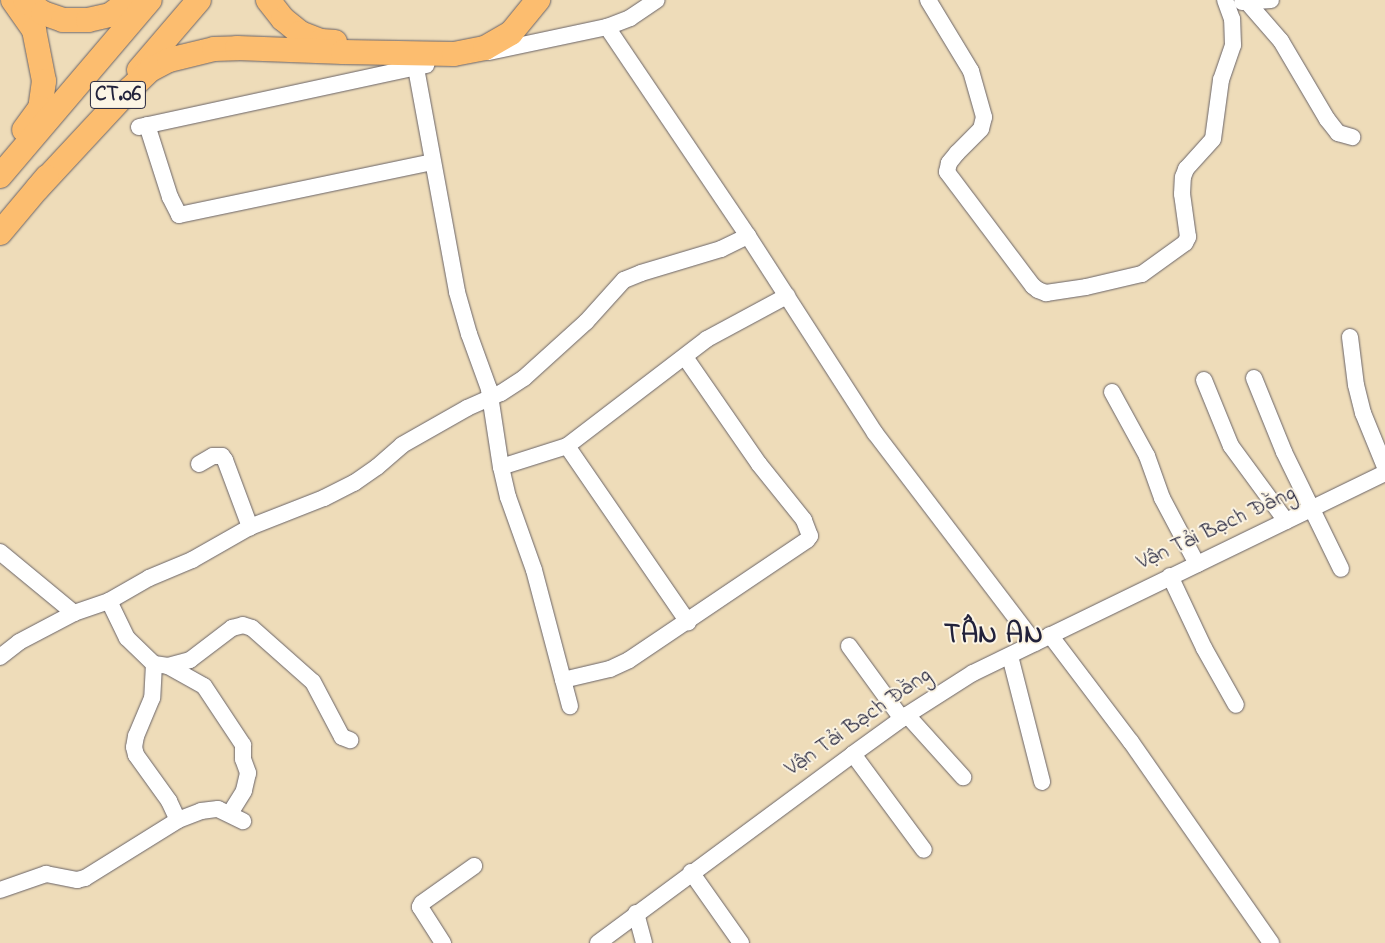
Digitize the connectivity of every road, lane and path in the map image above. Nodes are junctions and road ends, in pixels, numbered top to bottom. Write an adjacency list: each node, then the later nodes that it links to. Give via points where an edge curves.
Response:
1 (13, 0): 18 (highway, via 34,30 44,81 40,108)
2 (25, 0): 3 (highway, via 42,13 63,20 88,20 110,15)
3 (130, 0)
4 (150, 0): 19 (highway, CT.06)
5 (200, 0): 20 (highway, CT.06)
6 (268, 0): 7 (highway, via 282,19 300,33 321,41 453,45 482,40 505,26)
7 (524, 0)
8 (538, 0): 20 (highway, via 511,33 485,48 454,54 214,48 169,60 150,70 130,89)
9 (657, 0): 14 (street, via 630,18)
10 (928, 0): 11 (street, via 970,71 984,118 981,129 953,158 947,172 1033,286 1046,293 1086,288 1142,274 1185,243 1188,237 1183,176 1213,139 1221,80 1233,45 1232,18)
11 (1225, 0)
12 (1272, 0): 13 (street)
13 (1241, 2): 16 (street, via 1281,41 1338,133)
14 (608, 27): 15 (street); 22 (street)
15 (416, 68): 17 (street); 17 (street, via 143,126 179,215)
16 (1352, 136)
17 (433, 162): 29 (street, via 458,292)
18 (0, 163)
19 (0, 176)
20 (37, 189): 21 (highway, CT.06)
21 (0, 233)
22 (748, 236): 23 (street); 29 (street, via 721,250 624,280 586,322 524,378)
23 (787, 296): 25 (street, via 707,338); 46 (street, via 875,434)
24 (1350, 337): 33 (street, via 1363,413)
25 (685, 357): 30 (street); 44 (street, via 759,464 804,520 810,536)
26 (1254, 378): 35 (street, via 1261,400)
27 (1204, 380): 36 (street, via 1231,446)
28 (1112, 392): 39 (street, via 1147,456 1162,498)
29 (491, 398): 32 (street); 37 (street, via 402,445 354,483)
30 (567, 446): 32 (street); 44 (street)
31 (199, 464): 37 (street, via 213,456 222,456)
32 (501, 467): 51 (street, via 534,570)
33 (1385, 467)
34 (1385, 473): 35 (street, Vận Tải Bạch Đằng)
35 (1312, 509): 36 (street, Vận Tải Bạch Đằng); 40 (street)
36 (1286, 521): 39 (street, Vận Tải Bạch Đằng)
37 (250, 527): 42 (street)
38 (0, 552): 43 (street)
39 (1196, 564): 41 (street, Vận Tải Bạch Đằng)
40 (1341, 569)
41 (1170, 576): 45 (street, Vận Tải Bạch Đằng); 52 (street, via 1204,648)
42 (109, 601): 43 (street); 50 (street, via 127,638)
43 (74, 613): 49 (street, via 19,642)
44 (688, 622): 51 (street, via 610,669)
45 (1050, 635): 46 (street, Vận Tải Bạch Đằng); 69 (street, via 1131,742)
46 (1035, 643): 48 (street, Vận Tải Bạch Đằng)
47 (849, 646): 54 (street)
48 (1010, 656): 54 (street, Vận Tải Bạch Đằng, via 974,673); 58 (street)
49 (0, 657)
50 (161, 665): 55 (street, via 190,660 232,628 243,625 252,628 313,682 342,737); 59 (street, via 134,747); 59 (street, via 204,686 243,745 248,773 237,817 209,809)
51 (563, 680): 53 (street)
52 (1236, 705)
53 (570, 706)
54 (905, 717): 56 (street, Vận Tải Bạch Đằng); 57 (street)
55 (350, 740)
56 (853, 754): 60 (street); 62 (street, Vận Tải Bạch Đằng)
57 (964, 777)
58 (1042, 782)
59 (178, 820): 63 (street, via 85,878 77,880 46,874)
60 (924, 850)
61 (474, 866): 65 (street, via 420,907)
62 (691, 872): 64 (street, Vận Tải Bạch Đằng); 68 (street)
63 (0, 890)
64 (636, 913): 66 (street, Vận Tải Bạch Đằng); 67 (street)
65 (443, 943)
66 (598, 943)
67 (644, 943)
68 (740, 943)
69 (1271, 943)

